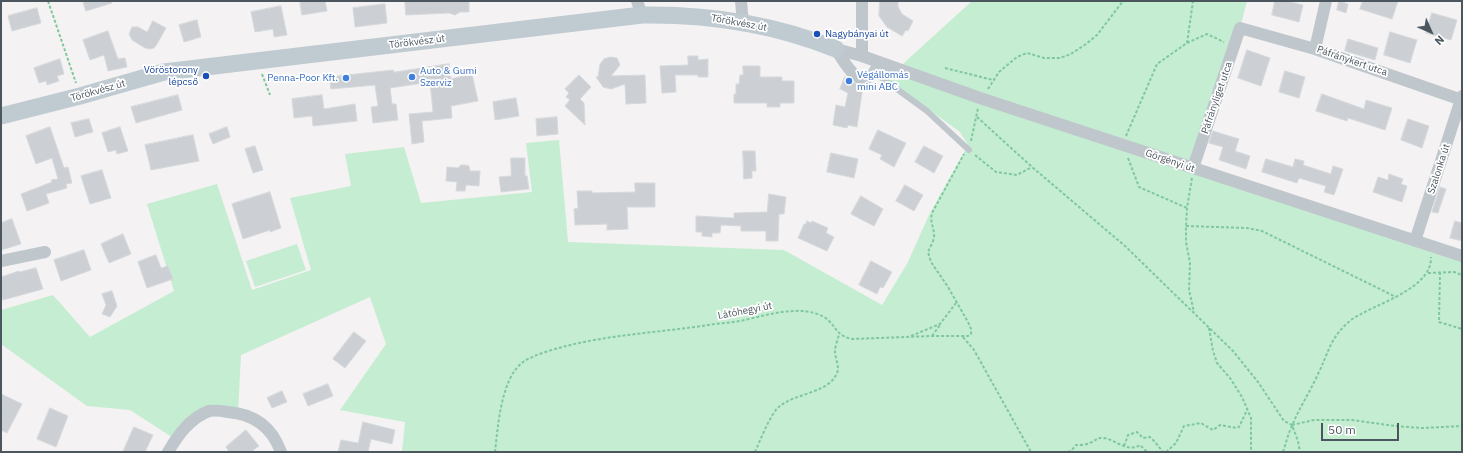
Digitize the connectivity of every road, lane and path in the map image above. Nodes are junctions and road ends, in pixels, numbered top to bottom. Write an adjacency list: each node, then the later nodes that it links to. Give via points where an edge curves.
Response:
1 (48, 1): 19 (path)
2 (741, 1): 8 (street)
3 (862, 1): 14 (street)
4 (1123, 1): 18 (path, via 1097,35 1071,54 1060,58 1044,58 1027,53 999,72)
5 (1193, 1): 10 (path)
6 (1326, 1): 11 (street)
7 (639, 8): 8 (street, Törökvész út, via 724,19); 19 (street, Törökvész út, via 164,72)
8 (743, 24): 12 (street, Törökvész út, via 773,29)
9 (1240, 28): 11 (street, Páfránykert utca); 13 (street, Páfrányliget utca)
10 (1187, 43): 13 (path, via 1207,34 1226,43); 24 (path, via 1157,64)
11 (1315, 48): 22 (street, Páfránykert utca)
12 (836, 49): 14 (street, Törökvész út); 15 (street, via 855,75 867,78 872,76)
13 (1231, 55): 27 (street, Páfrányliget utca)
14 (862, 56): 15 (street, Törökvész út)
15 (877, 68): 21 (street, Görgényi út); 25 (lane, Törökvész út)
16 (945, 68): 18 (path)
17 (260, 69): 20 (path)
18 (993, 80): 21 (path)
19 (80, 96): 23 (street, Törökvész út)
20 (270, 96)
21 (980, 98): 24 (street, Görgényi út)
22 (1462, 98): 30 (street, Szalonka út)
23 (1, 116)
24 (1123, 145): 27 (street, Görgényi út); 28 (path, via 1139,187)
25 (969, 150): 26 (path, via 996,172 1017,175); 26 (path, via 978,117); 38 (path, via 963,155 932,213 934,240 928,252)
26 (1032, 167): 39 (path, via 1125,246)
27 (1193, 168): 28 (path); 30 (street, Görgényi út)
28 (1187, 208): 29 (path)
29 (1186, 226): 37 (path, via 1262,230); 39 (path, via 1190,263 1188,290)
30 (1421, 243): 32 (street, Görgényi út); 35 (path, via 1431,254 1432,262)
31 (44, 252): 33 (street)
32 (1462, 256)
33 (1, 261)
34 (1440, 272): 35 (path); 36 (path); 42 (path, via 1439,322)
35 (1428, 273): 37 (path, via 1409,290)
36 (1462, 275)
37 (1396, 297): 48 (path, via 1352,320 1338,332)
38 (956, 302): 40 (path); 46 (path, via 971,329 971,334)
39 (1194, 314): 41 (path)
40 (940, 324): 44 (path); 45 (path)
41 (1208, 327): 47 (path, via 1217,363 1230,378); 48 (path, via 1252,374 1284,421)
42 (1462, 329)
43 (839, 334): 45 (path, via 852,338); 53 (path, Látóhegyi út, via 828,320 816,313 804,311 773,313 713,325 602,338 553,349 523,362 507,383 498,423); 54 (path, via 835,351 837,374 825,386 791,398 778,407)
44 (932, 336): 45 (path); 46 (path)
45 (910, 337)
46 (963, 337): 55 (path, via 974,350)
47 (1247, 410): 59 (path, via 1237,428 1220,426 1213,430 1201,423 1184,426 1176,443); 60 (path, via 1251,418)
48 (1292, 426): 49 (path, via 1314,420 1352,420 1422,428); 61 (path); 62 (path)
49 (1462, 426)
50 (1124, 446): 56 (path, via 1102,438 1076,445); 57 (path, via 1140,446); 58 (path, via 1128,435 1137,432 1143,438 1150,437)
51 (168, 452): 52 (street, via 184,428 215,411 238,413 254,418 271,433)
52 (281, 452)
53 (495, 452)
54 (755, 452)
55 (1031, 452)
56 (1068, 452)
57 (1147, 452)
58 (1163, 452)
59 (1166, 452)
60 (1251, 452)
61 (1283, 452)
62 (1300, 452)

